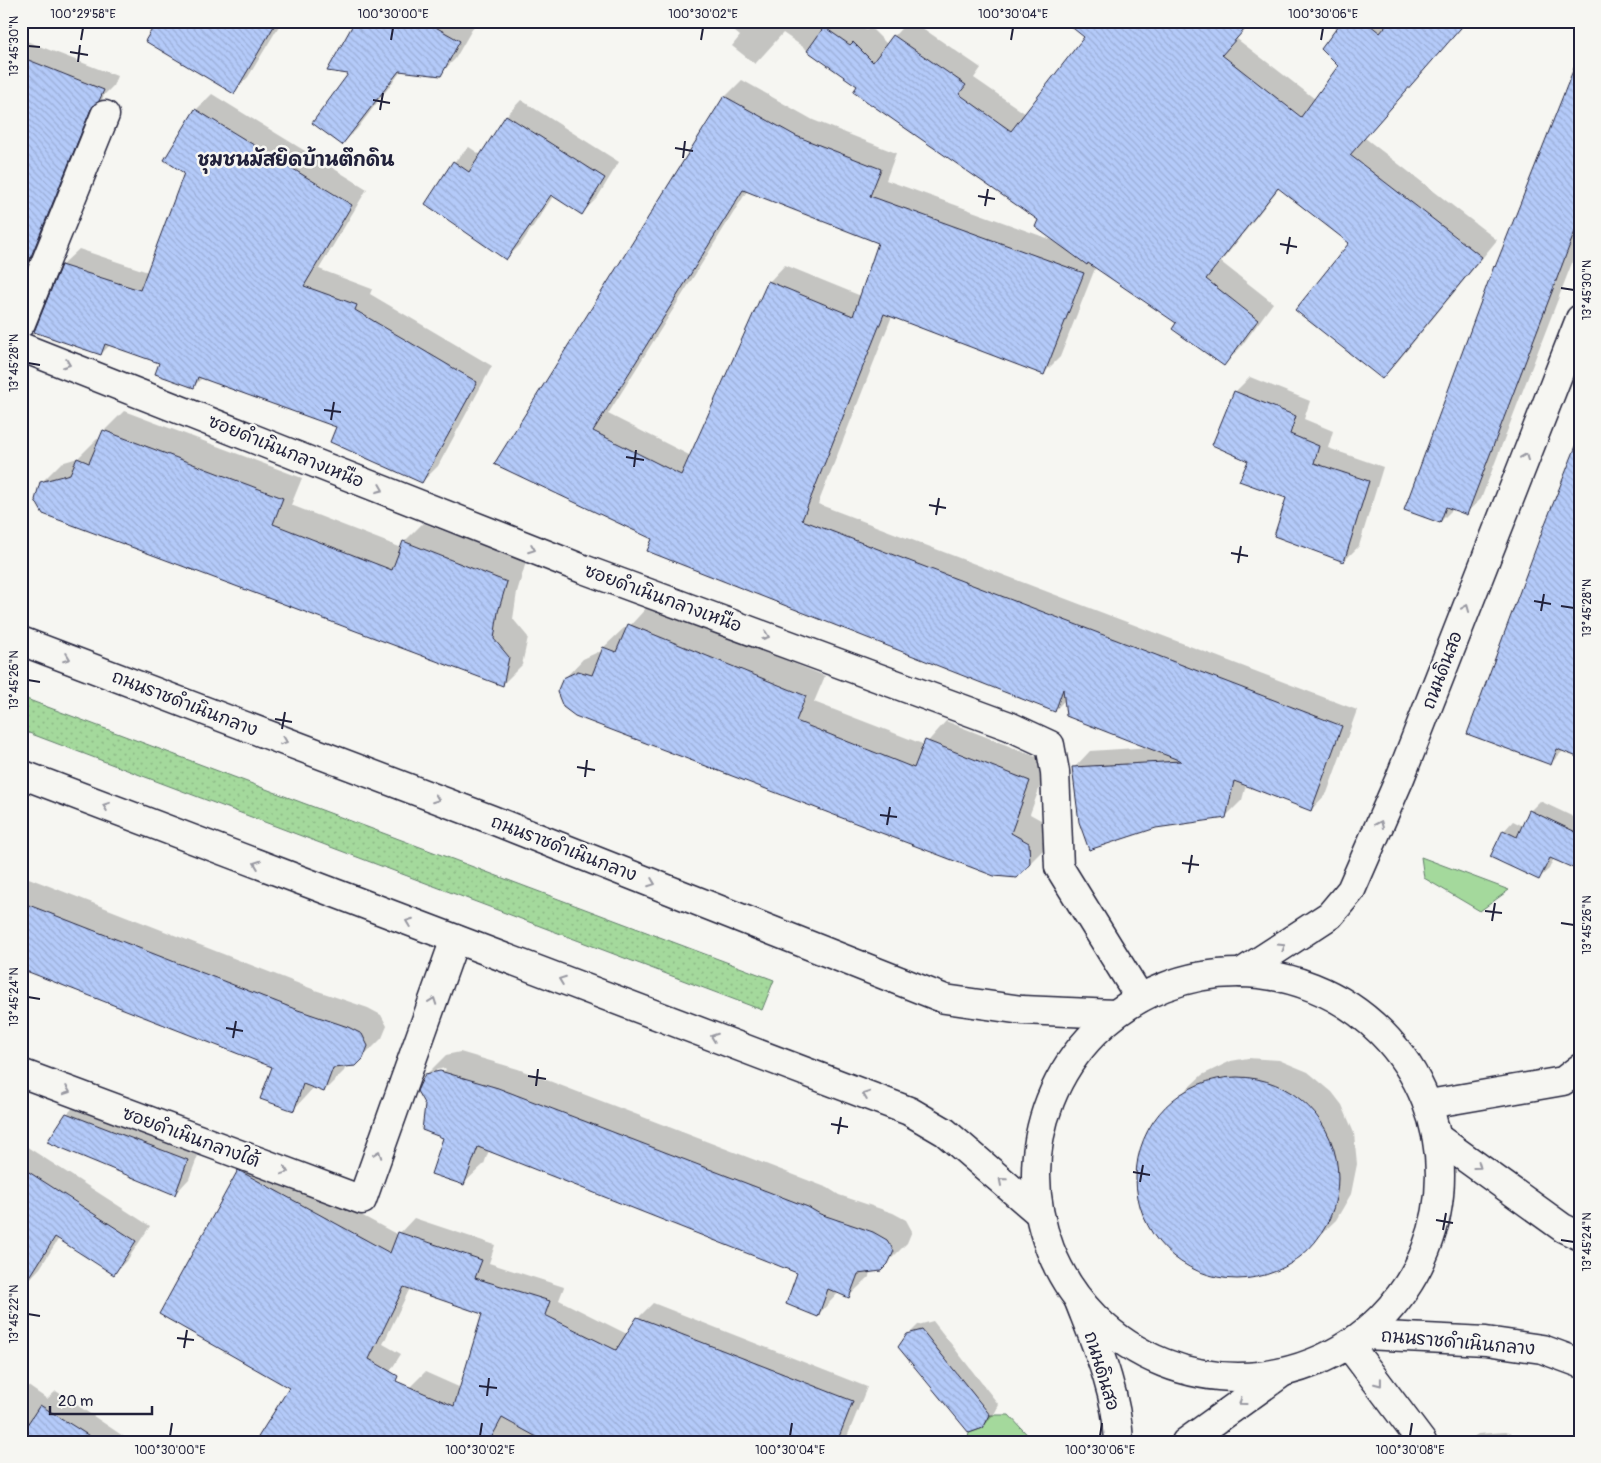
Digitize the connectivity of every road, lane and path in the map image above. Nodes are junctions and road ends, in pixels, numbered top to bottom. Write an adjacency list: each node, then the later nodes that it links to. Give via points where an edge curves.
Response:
1 (105, 115): 3 (main road)
2 (1580, 319): 8 (main road, ถนนดินสอ, one-way to 2, via 1330,915 1351,890 1400,778)
3 (21, 323)
4 (21, 347): 9 (main road, ซอยดำเนินกลางเหนือ, one-way to 9, via 583,569 1009,726 1050,745 1055,772 1059,867)
5 (21, 641): 10 (main road, ถนนราชดำเนินกลาง, one-way to 10, via 490,819 945,999 1022,1010)
6 (21, 774): 7 (main road, one-way to 6)
7 (455, 939): 12 (main road, ซอยดำเนินกลางใต้, one-way to 7, via 362,1200); 15 (main road, one-way to 7, via 945,1132 908,1111)
8 (1241, 972): 9 (main road, via 1191,978); 13 (main road, via 1307,985 1367,1019 1405,1060)
9 (1140, 998): 10 (main road)
10 (1115, 1014): 15 (main road, via 1088,1038 1064,1070 1041,1124 1035,1170)
11 (1580, 1068): 13 (main road, via 1563,1081)
12 (21, 1073)
13 (1429, 1104): 14 (main road)
14 (1438, 1138): 16 (main road, one-way to 16, via 1564,1228); 18 (main road, via 1440,1199 1429,1237 1406,1290)
15 (1038, 1213): 17 (main road, via 1053,1259)
16 (1580, 1236)
17 (1079, 1302): 20 (main road, via 1113,1334 1153,1359 1212,1376); 21 (main road, ถนนดินสอ, via 1104,1366)
18 (1357, 1340): 19 (main road, ถนนราชดำเนินกลาง, via 1486,1341 1542,1348); 20 (main road, via 1317,1362); 23 (main road, one-way to 23)
19 (1580, 1363)
20 (1282, 1373): 22 (main road, one-way to 22)
21 (1119, 1442)
22 (1186, 1442)
23 (1422, 1442)

